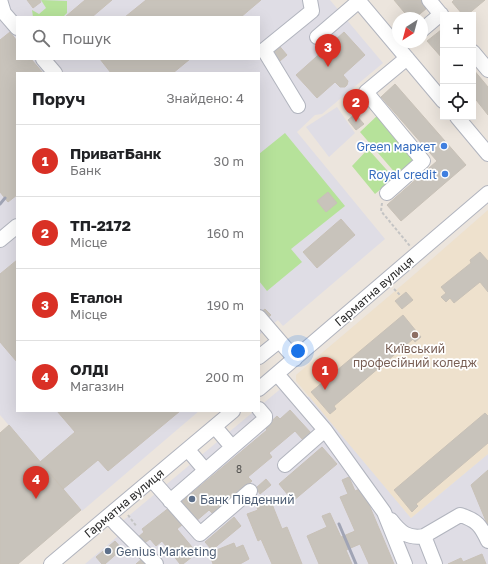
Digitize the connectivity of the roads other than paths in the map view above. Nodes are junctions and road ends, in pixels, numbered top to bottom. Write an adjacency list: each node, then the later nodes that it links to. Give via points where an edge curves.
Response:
1 (310, 0): 16 (street, via 312,11 264,50)
2 (359, 0): 9 (street); 10 (street)
3 (429, 0): 5 (street)
4 (1, 9): 8 (street)
5 (440, 14)
6 (440, 17): 7 (street)
7 (428, 26)
8 (16, 27)
9 (317, 37)
10 (404, 50): 15 (street); 19 (street, via 366,92 423,161)
11 (476, 56): 13 (street)
12 (44, 60): 14 (street)
13 (488, 70)
14 (53, 72)
15 (440, 97)
16 (298, 106)
17 (460, 120): 18 (street)
18 (488, 154)
19 (387, 193)
20 (488, 193): 26 (street, Гарматна вулиця)
21 (16, 227): 22 (street)
22 (0, 240)
23 (260, 318): 24 (street)
24 (279, 341): 25 (street); 26 (street)
25 (260, 356)
26 (295, 359): 27 (street, Гарматна вулиця)
27 (277, 374): 28 (street, Гарматна вулиця); 32 (street)
28 (260, 388)
29 (260, 409): 33 (street, via 265,419)
30 (232, 412): 31 (street, Гарматна вулиця)
31 (214, 427): 33 (street); 34 (street, Гарматна вулиця)
32 (325, 430): 35 (street); 40 (street)
33 (232, 447): 36 (street)
34 (188, 450): 36 (street); 37 (street, Гарматна вулиця)
35 (285, 465)
36 (205, 470): 39 (street)
37 (152, 480): 39 (street); 41 (street, Гарматна вулиця)
38 (250, 491): 39 (street, via 200,534)
39 (170, 501)
40 (384, 512): 42 (street, via 404,534); 46 (street)
41 (109, 516): 44 (street, Гарматна вулиця); 45 (street)
42 (424, 536): 43 (street, via 460,515 477,522); 47 (street)
43 (488, 541)
44 (57, 562)
45 (156, 564)
46 (405, 564)
47 (435, 564)

